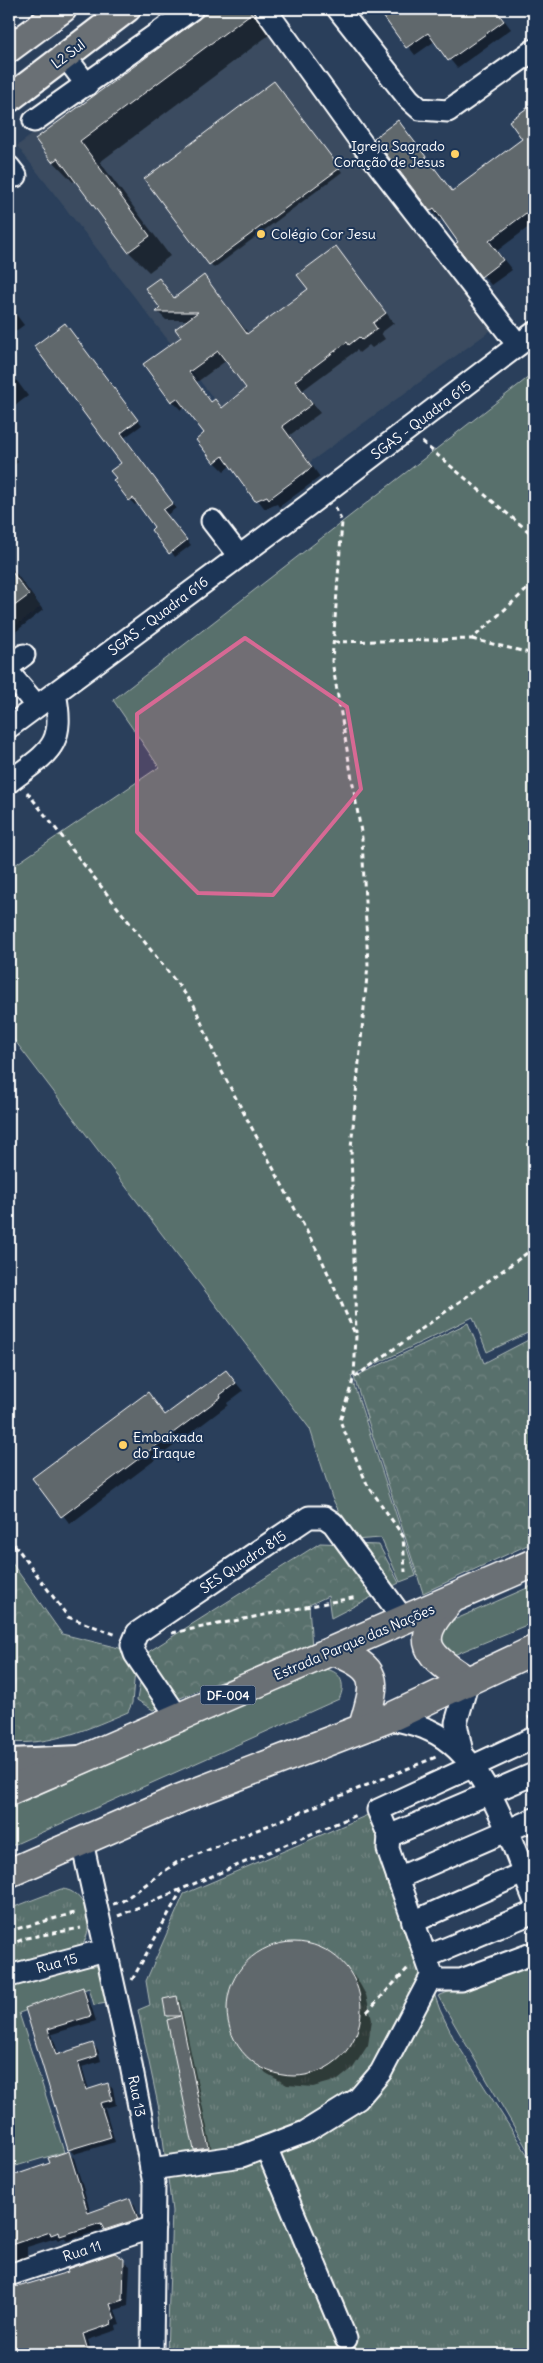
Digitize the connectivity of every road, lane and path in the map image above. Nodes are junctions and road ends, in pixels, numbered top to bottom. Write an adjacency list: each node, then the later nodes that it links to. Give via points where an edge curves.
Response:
1 (63, 9): 6 (main road)
2 (127, 9): 8 (main road, L2 Sul)
3 (192, 9): 9 (street)
4 (265, 9): 12 (street, via 363,145)
5 (338, 9): 7 (street, via 420,109 448,110)
6 (9, 49)
7 (534, 50)
8 (65, 56): 9 (street); 10 (main road, L2 Sul)
9 (87, 85): 11 (street)
10 (9, 99)
11 (34, 121)
12 (526, 339): 13 (street, SGAS - Quadra 615)
13 (407, 430): 14 (street, SGAS - Quadra 615); 17 (path)
14 (326, 491): 15 (street, SGAS - Quadra 615); 21 (path, via 342,522)
15 (307, 506): 18 (street, SGAS - Quadra 616)
16 (212, 521): 18 (street)
17 (534, 536)
18 (239, 556): 24 (street, SGAS - Quadra 616)
19 (534, 583): 20 (path)
20 (472, 639): 21 (path); 22 (path)
21 (334, 642): 29 (path, via 332,661 362,838 368,965 351,1148)
22 (534, 654)
23 (9, 672): 25 (street)
24 (55, 693): 25 (street, SGAS - Quadra 616); 27 (street, via 60,717 56,739 46,754)
25 (37, 706): 26 (street, SGAS - Quadra 616)
26 (9, 727)
27 (12, 780): 29 (path, via 194,1005 222,1070 321,1258)
28 (534, 1248): 30 (path)
29 (356, 1336): 30 (path)
30 (354, 1377): 33 (path, via 340,1421 367,1484 403,1536)
31 (9, 1537): 37 (path, via 68,1617)
32 (534, 1563): 35 (highway, Estrada Parque das Nações / DF-004)
33 (405, 1572)
34 (357, 1597): 37 (path)
35 (449, 1602): 36 (highway, Estrada Parque das Nações / DF-004); 40 (highway, via 435,1616 428,1634 430,1649 438,1662)
36 (404, 1620): 37 (street, SES Quadra 815, via 333,1523 324,1517 309,1517 137,1633); 39 (highway, Estrada Parque das Nações / DF-004)
37 (134, 1641): 41 (street, via 135,1654)
38 (534, 1650): 40 (highway)
39 (334, 1651): 41 (highway, Estrada Parque das Nações / DF-004); 45 (highway, via 358,1660 369,1673 373,1689)
40 (468, 1681): 43 (highway); 48 (street, via 456,1723)
41 (177, 1716): 47 (highway, Estrada Parque das Nações / DF-004)
42 (534, 1716): 44 (path)
43 (389, 1718): 45 (highway); 48 (street, via 428,1730)
44 (520, 1722)
45 (363, 1727): 57 (highway, via 181,1798)
46 (534, 1738): 48 (street)
47 (81, 1759): 49 (main road); 51 (highway, Estrada Parque das Nações / DF-004)
48 (467, 1760): 52 (street); 56 (street, via 378,1810); 64 (path, via 449,1752 176,1863)
49 (9, 1762)
50 (534, 1774): 52 (street)
51 (9, 1791)
52 (491, 1794): 55 (street); 56 (street)
53 (356, 1815): 61 (path)
54 (534, 1819): 55 (street)
55 (506, 1831): 58 (street); 60 (street)
56 (389, 1836): 60 (street, via 388,1849)
57 (82, 1842): 59 (highway); 64 (street, Rua 13)
58 (529, 1870): 62 (street); 65 (street)
59 (9, 1873)
60 (398, 1878): 65 (street)
61 (181, 1890): 64 (path); 72 (path, via 126,1990)
62 (534, 1899)
63 (534, 1912): 70 (street)
64 (98, 1916): 66 (path); 67 (path); 68 (street, Rua 13)
65 (414, 1922): 70 (street)
66 (9, 1931)
67 (9, 1945)
68 (105, 1950): 71 (street, Rua 15); 72 (street, Rua 13)
69 (534, 1953): 70 (street, via 461,1980 440,1980)
70 (429, 1966): 73 (path, via 406,1969); 74 (street, via 381,2072 358,2099 305,2132)
71 (9, 1976)
72 (115, 1994): 75 (street, Rua 13)
73 (367, 2012)
74 (266, 2147): 75 (street, via 242,2156); 78 (street)
75 (151, 2169): 76 (street, Rua 13)
76 (154, 2227): 77 (street, Rua 11); 79 (street, Rua 13)
77 (9, 2275)
78 (346, 2339)
79 (152, 2354)

